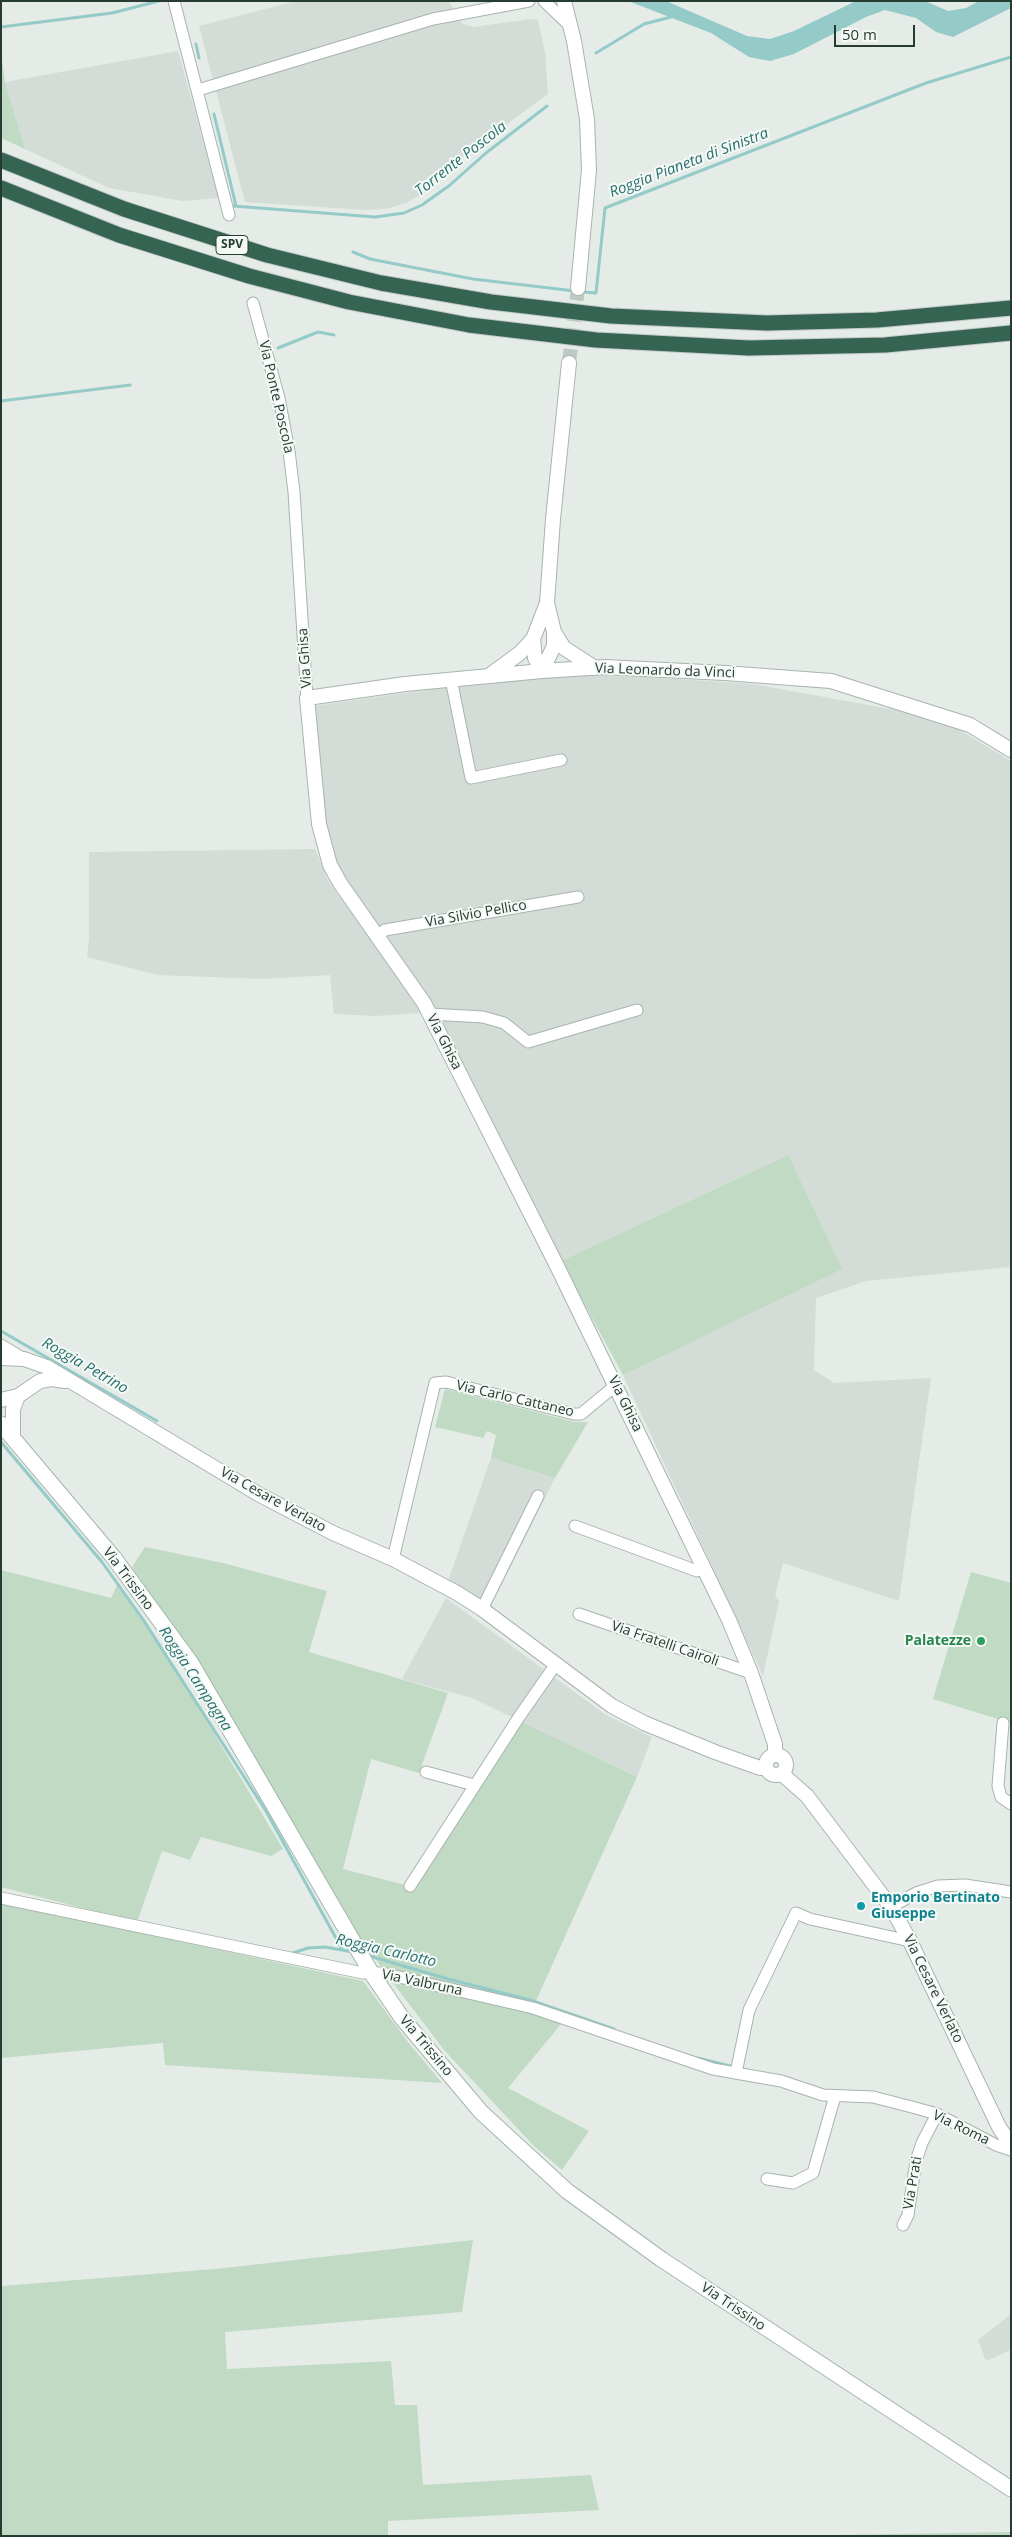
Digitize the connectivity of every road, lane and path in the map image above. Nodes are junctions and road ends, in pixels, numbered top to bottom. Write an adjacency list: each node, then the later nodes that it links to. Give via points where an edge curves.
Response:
1 (174, 1): 6 (street)
2 (529, 1): 6 (street, via 433,19)
3 (544, 1): 5 (street)
4 (564, 1): 5 (street)
5 (568, 24): 10 (street, via 587,119 589,170)
6 (198, 90): 9 (street)
7 (1, 160): 12 (highway, SPV, via 124,210 223,242 324,270 472,299 611,316 758,323 877,320)
8 (1, 188): 13 (highway, SPV, via 119,235 249,276 349,302 470,325 596,340 739,348 885,345)
9 (229, 214)
10 (578, 288)
11 (253, 303): 15 (street, Via Ponte Poscola, via 279,398)
12 (1011, 308)
13 (1011, 333)
14 (569, 363): 16 (street)
15 (294, 492): 23 (street, Via Ghisa)
16 (547, 603): 17 (street); 18 (street)
17 (554, 632): 19 (street, via 564,648); 20 (street, via 552,652)
18 (533, 639): 20 (street, via 535,658); 21 (street)
19 (596, 668): 20 (street, Via Leonardo da Vinci); 24 (street, Via Leonardo da Vinci, via 831,681 970,725)
20 (542, 671): 21 (street, Via Leonardo da Vinci)
21 (490, 675): 22 (street, Via Leonardo da Vinci)
22 (451, 679): 23 (street, Via Leonardo da Vinci); 25 (street, via 471,778)
23 (307, 698): 27 (street, Via Ghisa, via 314,784 324,846 340,883)
24 (1011, 750)
25 (561, 760)
26 (578, 897): 27 (street, Via Silvio Pellico, via 385,930)
27 (376, 936): 29 (street, Via Ghisa)
28 (637, 1010): 29 (street, via 528,1042 504,1024 483,1016)
29 (430, 1014): 35 (street, Via Ghisa)
30 (1, 1345): 32 (street, Via Cesare Verlato)
31 (1, 1358): 32 (street, Via Cesare Verlato)
32 (24, 1359): 33 (street); 34 (street, Via Cesare Verlato, via 47,1367)
33 (1, 1370)
34 (69, 1381): 36 (street, via 52,1379 40,1382 29,1386); 42 (street, Via Cesare Verlato, via 274,1504)
35 (616, 1385): 42 (street, Via Carlo Cattaneo, via 581,1414 574,1414 446,1382 435,1383); 43 (street, Via Ghisa)
36 (18, 1396): 37 (street); 39 (street, via 13,1409)
37 (1, 1400)
38 (1, 1424): 39 (main road)
39 (13, 1438): 60 (main road, Via Trissino, via 114,1558 191,1663)
40 (538, 1496): 44 (street)
41 (575, 1526): 43 (street, via 696,1571)
42 (393, 1559): 44 (street, Via Cesare Verlato)
43 (704, 1568): 47 (street, Via Ghisa)
44 (482, 1609): 46 (street, Via Cesare Verlato)
45 (579, 1614): 47 (street, Via Fratelli Cairoli)
46 (556, 1664): 50 (street, Via Cesare Verlato, via 612,1706 644,1723 760,1768); 53 (street)
47 (751, 1672): 49 (street, Via Ghisa, via 775,1744)
48 (1003, 1723): 54 (street, via 998,1786 1001,1797)
49 (774, 1755): 50 (street, via 769,1757); 52 (street, via 781,1756 785,1762)
50 (765, 1766): 52 (street, Via Cesare Verlato, via 773,1775)
51 (426, 1772): 53 (street)
52 (782, 1774): 58 (street, Via Cesare Verlato, via 806,1796)
53 (474, 1785): 55 (street)
54 (1011, 1804)
55 (410, 1886)
56 (1011, 1892): 58 (street, via 965,1885 938,1886 916,1893)
57 (1, 1898): 60 (street, Via Valbruna)
58 (891, 1907): 59 (street, Via Cesare Verlato)
59 (910, 1941): 61 (street, via 810,1920 796,1912 749,2010); 65 (street, Via Cesare Verlato, via 999,2127)
60 (372, 1974): 61 (street, Via Valbruna, via 382,1973 533,2008 713,2070); 69 (main road, Via Trissino, via 402,2018 482,2112 567,2191 711,2292)
61 (736, 2074): 62 (street, Via Valbruna, via 781,2081)
62 (835, 2096): 63 (street, Via Valbruna, via 873,2097); 67 (street, via 813,2173 793,2183)
63 (912, 2107): 64 (street, Via Roma)
64 (937, 2114): 66 (street, Via Roma); 68 (street, Via Prati, via 916,2160)
65 (1011, 2145)
66 (1011, 2150)
67 (767, 2180)
68 (903, 2225)
69 (1011, 2489)

